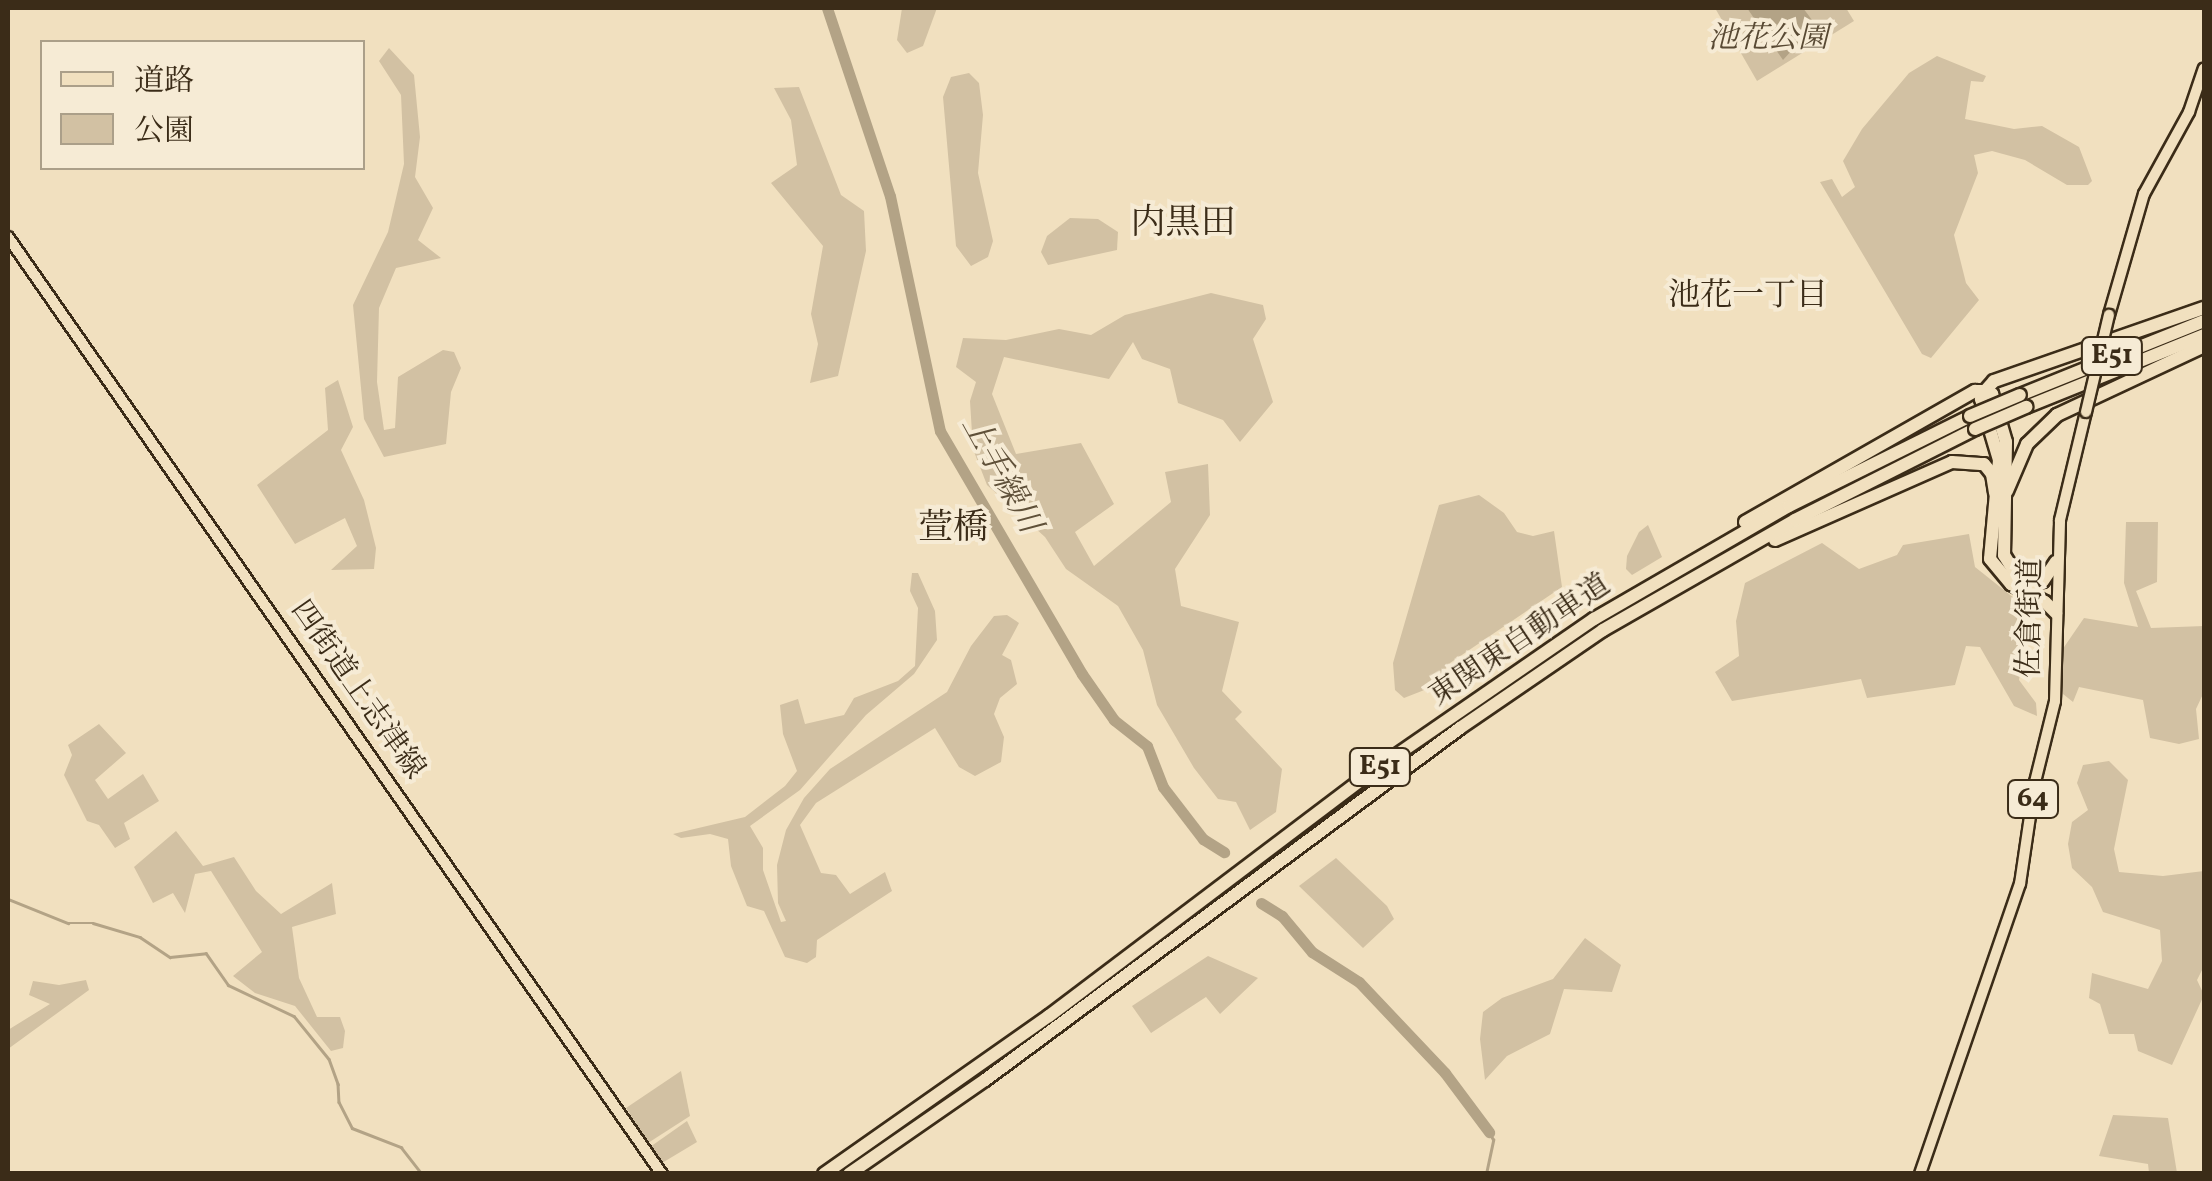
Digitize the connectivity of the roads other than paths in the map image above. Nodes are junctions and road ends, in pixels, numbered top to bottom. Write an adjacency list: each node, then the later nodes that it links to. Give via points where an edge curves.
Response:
1 (2204, 68): 2 (main road, 佐倉街道 / 64)
2 (2202, 92): 12 (main road, 佐倉街道 / 64, bridge, via 2144,194 2108,315)
3 (8, 237): 17 (main road, 四街道上志津線)
4 (2204, 308): 8 (highway, via 1994,381)
5 (2204, 320): 9 (highway, 東関東自動車道 / E51)
6 (2204, 335): 9 (highway, 東関東自動車道 / E51)
7 (2204, 346): 11 (highway, via 2057,416 2026,444)
8 (1985, 391): 11 (highway, via 1992,394 2006,442); 13 (highway, via 1976,390 1799,489)
9 (2023, 401): 10 (highway, 東関東自動車道 / E51, bridge)
10 (1973, 422): 13 (highway, 東関東自動車道 / E51, via 1789,506); 15 (highway, 東関東自動車道 / E51)
11 (2001, 492): 14 (highway, via 2004,555); 15 (highway, via 1984,464 1952,462); 16 (highway, via 1990,560 2011,584)
12 (2056, 562): 14 (highway, via 2043,582); 16 (main road, 佐倉街道 / 64)
13 (1656, 582): 18 (highway, 東関東自動車道 / E51, via 1420,738 1049,1016)
14 (2026, 585): 16 (highway)
15 (1674, 587): 19 (highway, 東関東自動車道 / E51, via 1460,728 1000,1070)
16 (2050, 599): 20 (main road, 佐倉街道 / 64, via 2054,712 2035,782 2020,884)
17 (662, 1174)
18 (824, 1174)
19 (849, 1174)
20 (1920, 1174)

